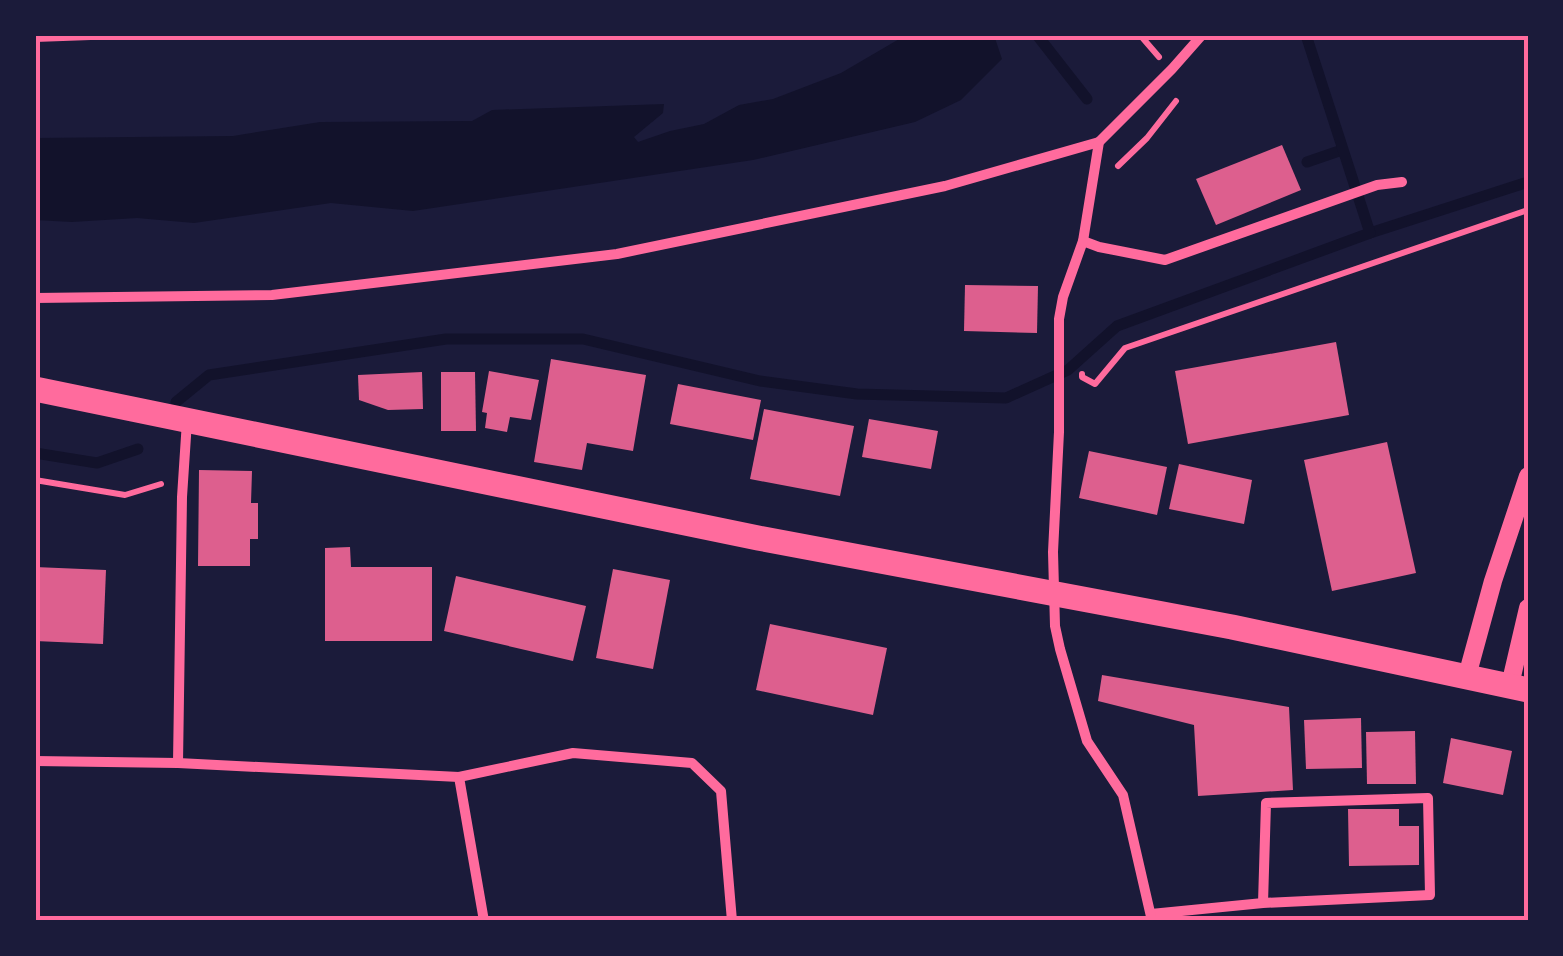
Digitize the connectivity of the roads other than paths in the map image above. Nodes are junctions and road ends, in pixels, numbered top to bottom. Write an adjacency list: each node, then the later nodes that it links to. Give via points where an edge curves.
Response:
1 (1202, 35): 2 (street)
2 (1099, 142): 4 (street); 5 (street, via 945,186 617,254 272,295)
3 (1402, 182): 4 (street, via 1165,260)
4 (1083, 241): 9 (street, via 1059,319)
5 (35, 298)
6 (35, 389): 7 (highway)
7 (187, 420): 9 (highway); 14 (street)
8 (1528, 476): 11 (street)
9 (1054, 593): 11 (highway); 17 (street, via 1055,626 1082,722 1123,795)
10 (1528, 608): 12 (street)
11 (1467, 676): 12 (highway)
12 (1519, 688)
13 (35, 761): 14 (street)
14 (178, 762): 15 (street)
15 (459, 777): 18 (street); 19 (street, via 573,752 692,763 720,791)
16 (1263, 903): 16 (street, via 1430,895 1428,798 1266,803); 17 (street)
17 (1152, 918)
18 (484, 921)
19 (732, 921)

